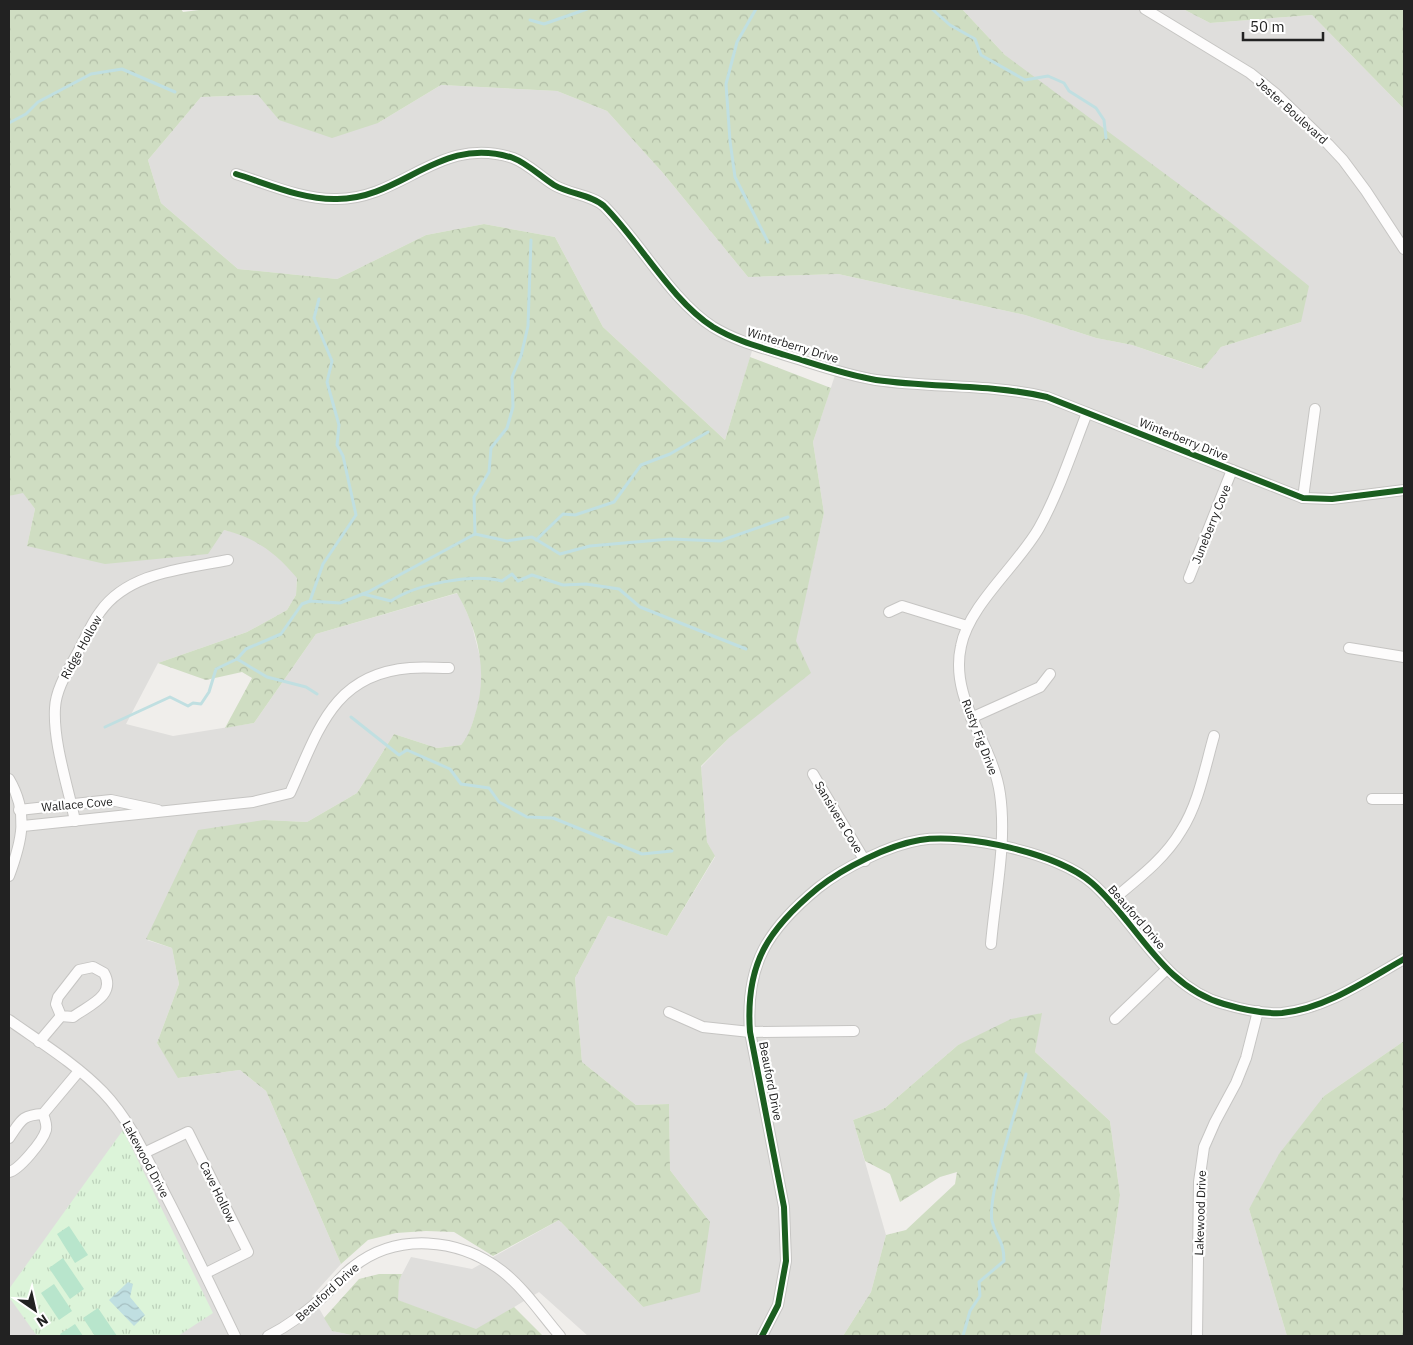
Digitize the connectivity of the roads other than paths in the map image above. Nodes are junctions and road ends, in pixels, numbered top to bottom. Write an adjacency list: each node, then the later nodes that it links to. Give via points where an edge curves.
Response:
1 (1145, 9): 3 (street, Jester Boulevard, via 1250,73 1276,94 1342,160)
2 (236, 174): 5 (street, Winterberry Drive, via 313,197 338,200 375,192 457,154 487,152 515,159 556,187 602,204 690,308 712,326 742,342 858,376 1014,389 1047,397)
3 (1404, 249)
4 (1315, 410): 8 (street)
5 (1087, 413): 6 (street, Winterberry Drive); 12 (street, Rusty Fig Drive, via 1053,500 1038,529)
6 (1232, 470): 8 (street, Winterberry Drive); 10 (street, Juneberry Cove)
7 (1404, 490): 8 (street, Winterberry Drive, via 1332,499)
8 (1303, 498)
9 (228, 560): 23 (street, Ridge Hollow, via 157,574 132,585 100,612 61,684 55,706 56,728)
10 (1189, 578)
11 (889, 612): 12 (street, via 902,606)
12 (967, 626): 17 (street, Rusty Fig Drive, via 960,648 959,671)
13 (1350, 648): 14 (street)
14 (1404, 657)
15 (449, 668): 25 (street, Wallace Cove, via 409,668 360,682 340,698 326,716 290,793 253,802)
16 (1050, 674): 17 (street, via 1040,687)
17 (971, 718): 28 (street, Rusty Fig Drive, via 1000,794)
18 (1214, 736): 31 (street, via 1192,810 1182,831 1164,854)
19 (813, 774): 29 (street, Sansivera Cove)
20 (9, 779): 24 (street)
21 (1372, 799): 22 (street)
22 (1404, 799)
23 (71, 804): 24 (street, Wallace Cove); 25 (street, Wallace Cove, via 126,801); 26 (street, Ridge Hollow)
24 (19, 810): 27 (street)
25 (164, 812): 26 (street, Wallace Cove)
26 (75, 821): 27 (street, Wallace Cove)
27 (23, 826): 30 (street)
28 (1000, 847): 29 (street, Beauford Drive, via 948,839 920,840); 31 (street, Beauford Drive, via 1060,862 1092,882); 32 (street, Rusty Fig Drive)
29 (865, 861): 41 (street, Beauford Drive, via 828,880 791,910 767,941 753,976)
30 (9, 876)
31 (1110, 902): 34 (street, Beauford Drive)
32 (991, 944)
33 (1404, 959): 35 (street, Beauford Drive, via 1345,991 1304,1008 1280,1013)
34 (1167, 969): 35 (street, Beauford Drive, via 1205,997); 38 (street)
35 (1258, 1011): 53 (street, Lakewood Drive, via 1246,1058 1204,1147 1199,1182)
36 (669, 1012): 41 (street, via 703,1027)
37 (61, 1016): 37 (street, via 73,1017 96,1003 107,989 104,973 93,967 79,970 58,997 56,1004); 42 (street)
38 (1114, 1019)
39 (9, 1020): 42 (street, Lakewood Drive)
40 (854, 1031): 41 (street)
41 (750, 1032): 52 (street, Beauford Drive, via 784,1207 786,1261 778,1305)
42 (39, 1042): 43 (street, Lakewood Drive)
43 (79, 1071): 44 (street); 46 (street, Lakewood Drive, via 119,1110)
44 (43, 1114): 45 (street, via 24,1118); 47 (street, via 46,1122 44,1134 20,1167)
45 (9, 1138)
46 (144, 1153): 48 (street, Lakewood Drive); 48 (street, Cave Hollow, via 188,1132 248,1252)
47 (9, 1172)
48 (206, 1273): 49 (street, Lakewood Drive)
49 (235, 1336)
50 (268, 1336): 51 (street, Beauford Drive, via 298,1319 352,1267 369,1256 392,1247 421,1242 474,1253 502,1271)
51 (560, 1336)
52 (762, 1336)
53 (1197, 1336)

